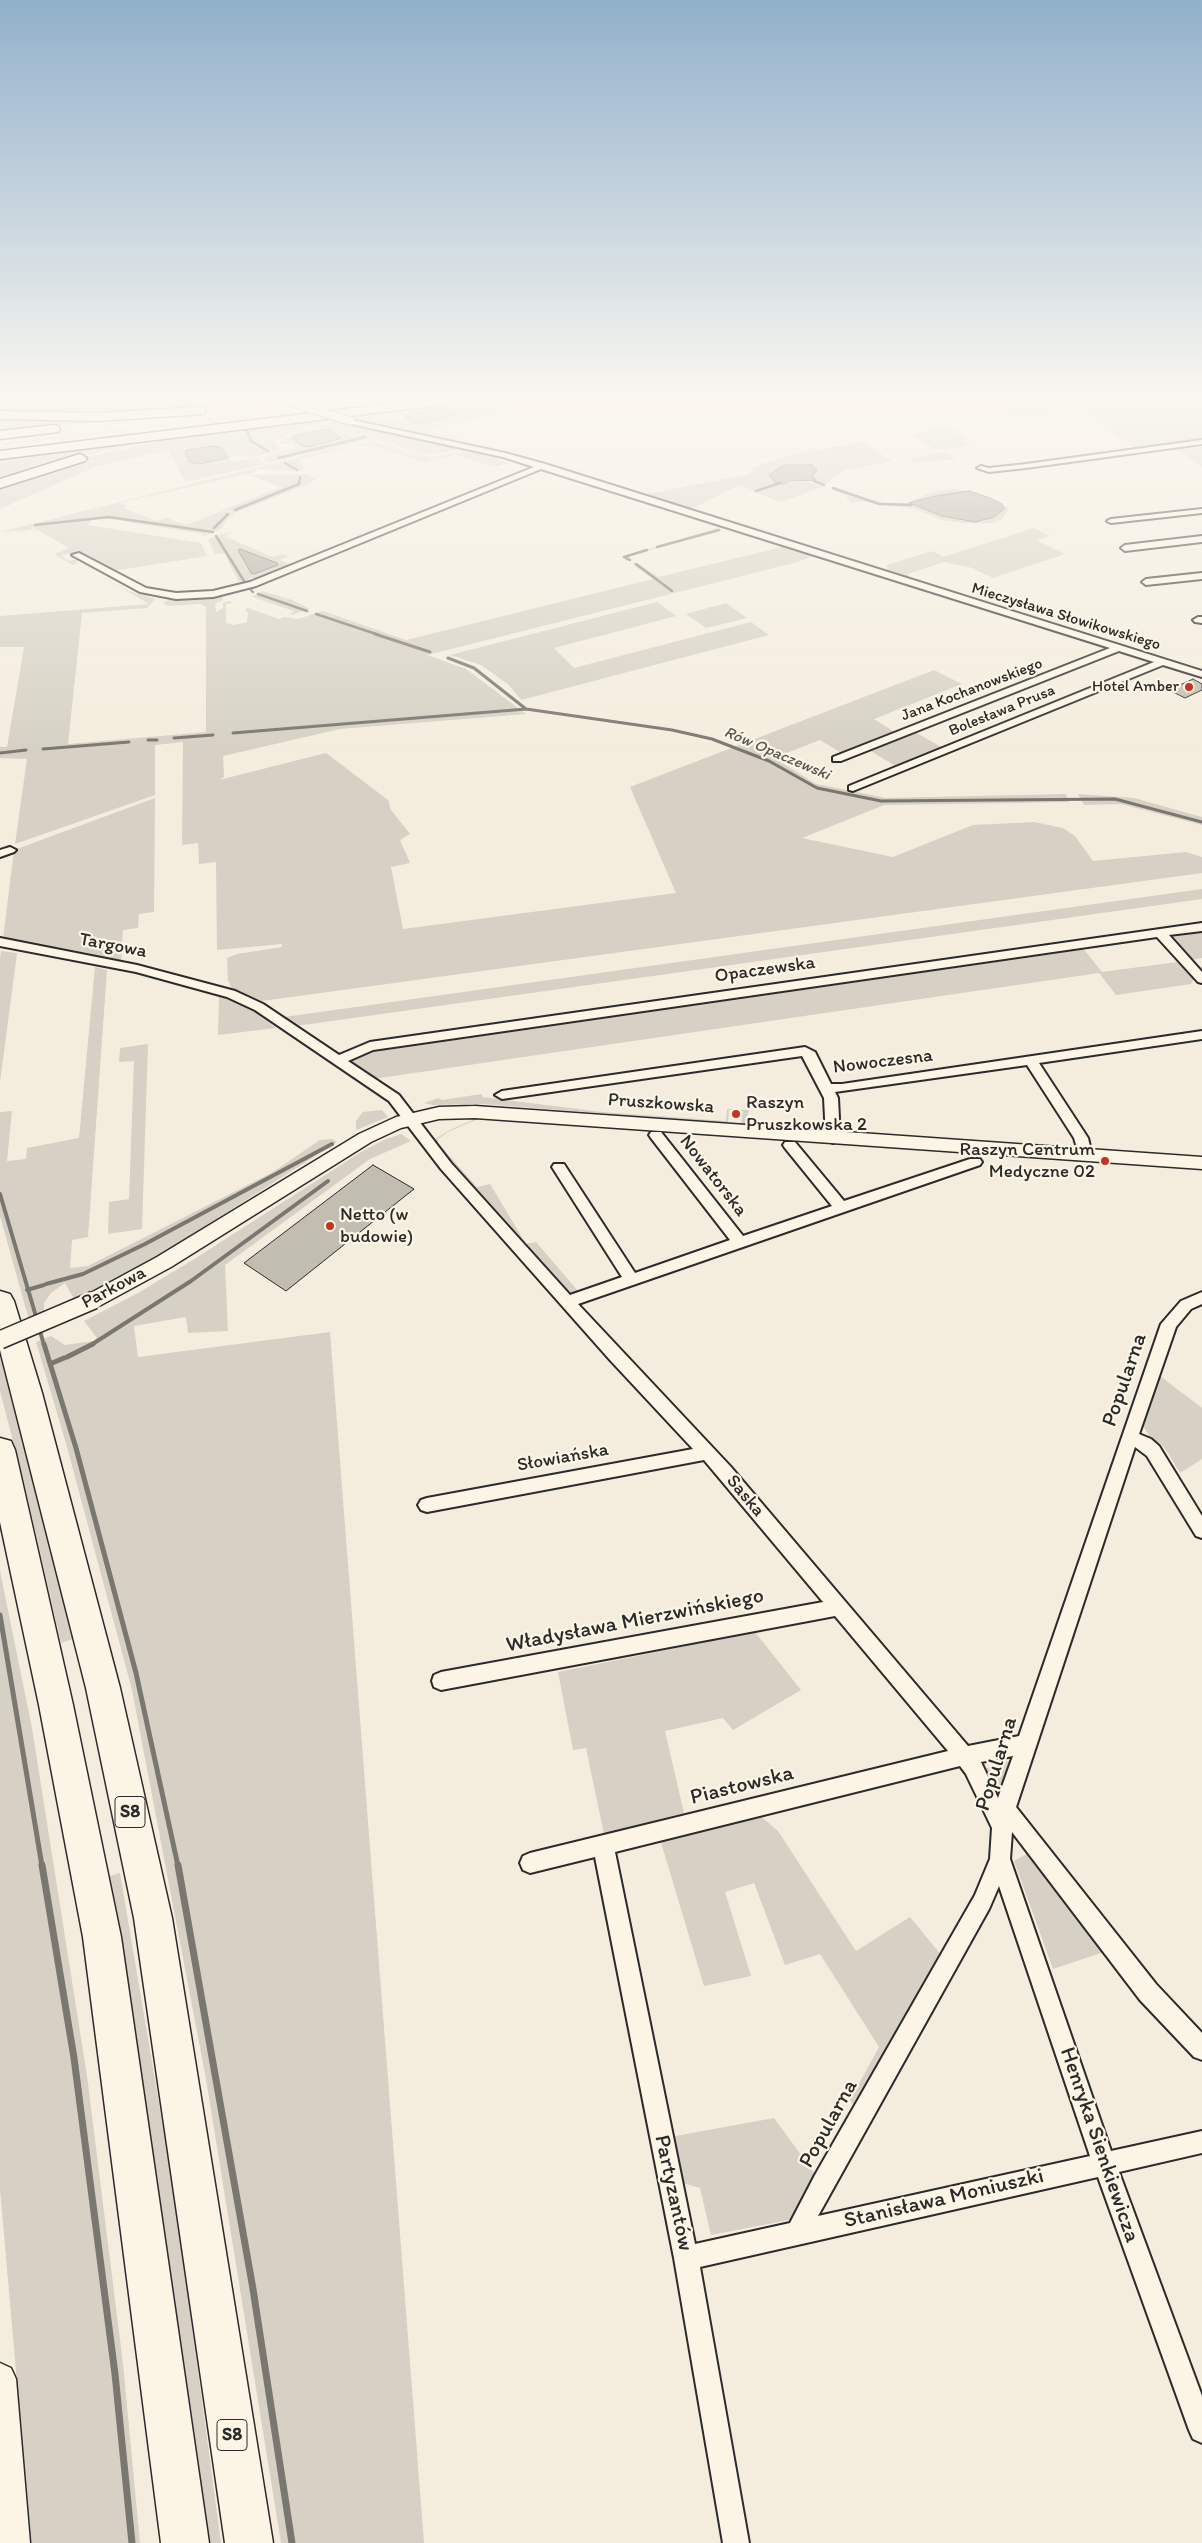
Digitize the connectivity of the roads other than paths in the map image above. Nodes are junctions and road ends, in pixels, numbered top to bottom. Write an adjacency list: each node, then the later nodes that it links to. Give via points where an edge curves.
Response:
1 (420, 516): 7 (street, via 253,584 221,592 176,596 143,590)
2 (699, 516): 10 (street, Mieczysława Słowikowskiego)
3 (1160, 516): 4 (street)
4 (1110, 520)
5 (1202, 539): 6 (street)
6 (1125, 548)
7 (76, 555)
8 (1202, 576): 9 (street)
9 (1146, 582)
10 (1119, 648): 11 (street, Mieczysława Słowikowskiego); 13 (street, Jana Kochanowskiego)
11 (1162, 662): 12 (street, Mieczysława Słowikowskiego); 14 (street, Bolesława Prusa)
12 (1202, 674)
13 (837, 759)
14 (853, 788)
15 (1202, 927): 16 (street, Opaczewska)
16 (1160, 933): 18 (street); 20 (street, Opaczewska, via 377,1045)
17 (0, 942): 20 (street, Targowa, via 218,990 255,1005)
18 (1202, 979)
19 (1202, 1035): 21 (street, Nowoczesna)
20 (337, 1061): 24 (street, via 394,1098)
21 (1031, 1061): 22 (street, Nowoczesna); 28 (street, via 1081,1138)
22 (827, 1088): 23 (street, Nowoczesna, via 810,1055 801,1051); 26 (street, via 833,1104)
23 (502, 1095)
24 (412, 1119): 26 (street, Pruszkowska, via 475,1112); 33 (street, Pruszkowska, via 380,1129 355,1143); 39 (street, Saska, via 446,1166)
25 (656, 1134): 34 (street, Nowatorska)
26 (833, 1138): 28 (street, Pruszkowska)
27 (790, 1145): 32 (street)
28 (1085, 1155): 30 (street, Pruszkowska)
29 (975, 1162): 32 (street, Nowatorska)
30 (1202, 1163)
31 (559, 1167): 35 (street)
32 (841, 1207): 34 (street, Nowatorska)
33 (223, 1225): 37 (street, Parkowa)
34 (739, 1242): 35 (street, Nowatorska)
35 (632, 1280): 39 (street, Nowatorska)
36 (1202, 1298): 41 (street, Popularna, via 1186,1305 1169,1324)
37 (94, 1300): 40 (street, Parkowa, bridge)
38 (0, 1301): 63 (highway, S8, via 27,1392 103,1688 153,1918)
39 (569, 1301): 43 (street, Saska)
40 (0, 1340)
41 (1131, 1438): 45 (street, via 1153,1451); 48 (street, Popularna)
42 (0, 1450): 62 (highway, via 56,1705 102,1938)
43 (707, 1453): 44 (street, Słowiańska); 46 (street, Saska)
44 (427, 1504)
45 (1202, 1531)
46 (838, 1607): 47 (street, Władysława Mierzwińskiego); 49 (street, Saska)
47 (441, 1681)
48 (1027, 1744): 49 (street, Piastowska); 50 (street, Popularna)
49 (964, 1756): 50 (street, Saska); 51 (street, Piastowska)
50 (1004, 1818): 52 (street, Popularna); 54 (street, via 1148,1992)
51 (603, 1845): 53 (street, Piastowska); 58 (street, Partyzantów)
52 (1000, 1859): 56 (street, Henryka Sienkiewicza); 57 (street, Popularna, via 982,1902)
53 (530, 1863)
54 (1202, 2049)
55 (1202, 2142): 56 (street, Stanisława Moniuszki)
56 (1104, 2163): 57 (street, Stanisława Moniuszki); 60 (street, Henryka Sienkiewicza)
57 (798, 2232): 58 (street, Stanisława Moniuszki)
58 (686, 2258): 64 (street, Partyzantów)
59 (0, 2379): 61 (street)
60 (1202, 2430)
61 (13, 2543)
62 (185, 2543)
63 (249, 2543)
64 (736, 2543)

